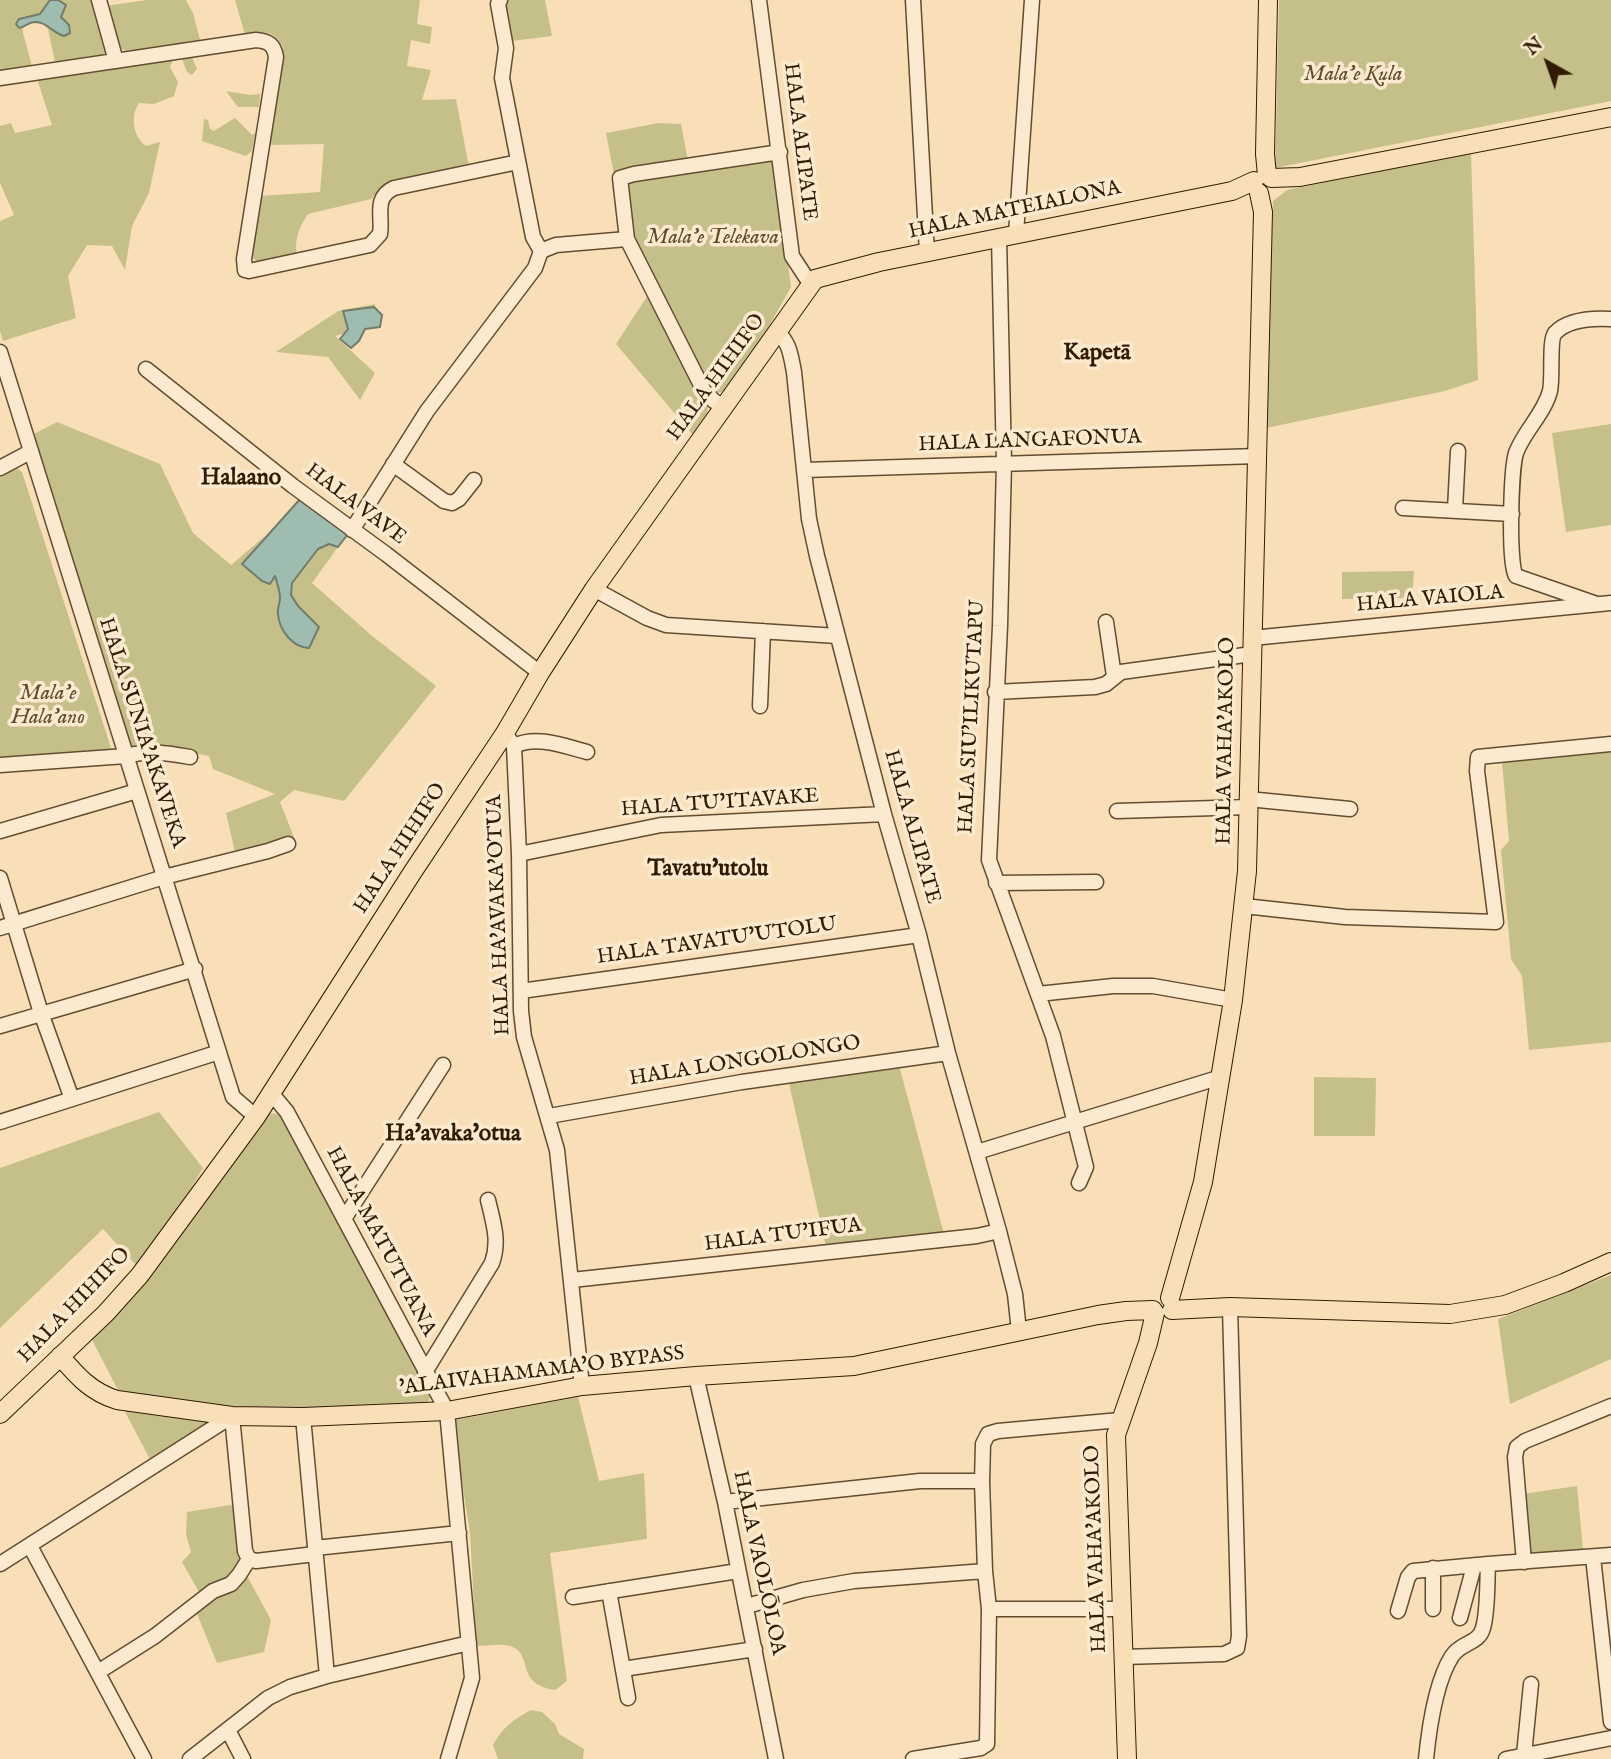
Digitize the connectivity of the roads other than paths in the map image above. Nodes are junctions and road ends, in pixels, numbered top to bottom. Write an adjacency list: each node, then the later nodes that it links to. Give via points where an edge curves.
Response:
1 (99, 0): 7 (street)
2 (500, 0): 11 (street, via 506,48 502,78)
3 (759, 0): 10 (street, HALA ALIPATE)
4 (913, 0): 16 (street)
5 (1032, 0): 13 (street, HALA SIU'ILIKUTAPU)
6 (1268, 0): 12 (main road, HALA VAHA'AKOLO)
7 (116, 61): 8 (street); 11 (street, via 256,40 275,49 246,270 370,245 380,234 379,207 388,191)
8 (0, 78)
9 (1611, 117): 12 (main road, HALA MATEIALONA)
10 (780, 152): 14 (street, via 620,178); 17 (street, HALA ALIPATE, via 792,256)
11 (518, 162): 15 (street, via 533,237)
12 (1263, 184): 13 (main road, HALA MATEIALONA); 25 (main road, HALA VAHA'AKOLO)
13 (1007, 236): 16 (main road, HALA MATEIALONA); 26 (street, HALA SIU'ILIKUTAPU)
14 (627, 239): 15 (street, via 556,245); 22 (street, via 704,391)
15 (541, 251): 27 (street, via 536,268 427,411)
16 (927, 253): 17 (main road, HALA MATEIALONA, via 829,274)
17 (811, 285): 19 (main road, HALA HIHIFO)
18 (1611, 319): 33 (street, via 1570,323 1551,340 1549,393 1517,453)
19 (778, 333): 22 (main road, HALA HIHIFO); 29 (street, HALA ALIPATE, via 789,348 794,372)
20 (0, 352): 24 (street, HALA SUNIA'AKAVEKA)
21 (146, 369): 34 (street, HALA VAVE)
22 (725, 407): 35 (main road, HALA HIHIFO)
23 (1458, 451): 32 (street)
24 (30, 452): 28 (street); 48 (street, HALA SUNIA'AKAVEKA)
25 (1258, 456): 26 (street, HALA LANGAFONUA); 40 (main road, HALA VAHA'AKOLO)
26 (1004, 463): 29 (street, HALA LANGAFONUA); 43 (street, HALA SIU'ILIKUTAPU)
27 (393, 464): 30 (street, via 452,503); 34 (street)
28 (0, 468)
29 (804, 470): 39 (street, HALA ALIPATE, via 817,556)
30 (474, 480)
31 (1403, 508): 32 (street)
32 (1455, 510): 33 (street)
33 (1512, 514): 36 (street, via 1516,576)
34 (352, 530): 41 (street, HALA VAVE)
35 (594, 589): 38 (street, via 666,625); 41 (main road, HALA HIHIFO)
36 (1604, 603): 40 (street, HALA VAIOLA)
37 (1106, 622): 42 (street)
38 (763, 631): 39 (street); 44 (street)
39 (837, 636): 55 (street, HALA ALIPATE)
40 (1252, 646): 42 (street, HALA VAIOLA); 52 (main road, HALA VAHA'AKOLO)
41 (540, 673): 45 (main road, HALA HIHIFO)
42 (1114, 676): 43 (street, HALA VAIOLA, via 1095,687)
43 (995, 692): 62 (street, HALA SIU'ILIKUTAPU, via 988,850)
44 (760, 706)
45 (510, 739): 47 (street); 58 (street, HALA HA'AVAKA'OTUA); 77 (main road, HALA HIHIFO, via 412,873)
46 (1611, 744): 63 (street, via 1478,757 1496,922 1345,918)
47 (587, 751)
48 (126, 756): 49 (street, via 144,751); 50 (street); 51 (street, HALA SUNIA'AKAVEKA)
49 (190, 757)
50 (0, 765)
51 (137, 791): 56 (street); 59 (street, HALA SUNIA'AKAVEKA)
52 (1248, 803): 53 (street); 54 (street); 63 (main road, HALA VAHA'AKOLO)
53 (1350, 809)
54 (1117, 811)
55 (884, 814): 58 (street, HALA TU'ITAVAKE, via 661,825); 66 (street, HALA ALIPATE)
56 (0, 831)
57 (288, 844): 59 (street)
58 (519, 854): 68 (street, HALA HA'AVAKA'OTUA)
59 (164, 877): 64 (street); 67 (street, HALA SUNIA'AKAVEKA)
60 (0, 878): 64 (street)
61 (1096, 882): 62 (street)
62 (996, 883): 69 (street, HALA SIU'ILIKUTAPU)
63 (1244, 906): 70 (main road, HALA VAHA'AKOLO)
64 (16, 923): 65 (street); 71 (street)
65 (0, 928)
66 (919, 935): 68 (street, HALA TAVATU'UTOLU); 74 (street, HALA ALIPATE)
67 (195, 969): 71 (street); 73 (street, HALA SUNIA'AKAVEKA)
68 (521, 991): 79 (street, HALA HA'AVAKA'OTUA, via 524,1037)
69 (1038, 994): 70 (street, via 1153,986); 82 (street, HALA SIU'ILIKUTAPU)
70 (1233, 1000): 76 (main road, HALA VAHA'AKOLO)
71 (41, 1013): 72 (street); 78 (street)
72 (0, 1026)
73 (219, 1052): 78 (street); 80 (street, HALA SUNIA'AKAVEKA, via 233,1097)
74 (948, 1053): 79 (street, HALA LONGOLONGO); 83 (street, HALA ALIPATE)
75 (443, 1065): 86 (street)
76 (1221, 1077): 82 (street); 89 (main road, HALA VAHA'AKOLO, via 1203,1182)
77 (272, 1094): 80 (main road, HALA HIHIFO); 86 (street, HALA MATUTUANA, via 287,1112)
78 (72, 1099): 81 (street)
79 (549, 1116): 90 (street, HALA HA'AVAKA'OTUA)
80 (256, 1117): 97 (main road, HALA HIHIFO, via 140,1275)
81 (0, 1122)
82 (1076, 1122): 83 (street); 84 (street, HALA SIU'ILIKUTAPU, via 1086,1167)
83 (977, 1152): 87 (street, HALA ALIPATE)
84 (1079, 1183)
85 (488, 1200): 98 (street, via 496,1234 492,1263)
86 (344, 1219): 98 (street, HALA MATUTUANA)
87 (999, 1231): 90 (street, HALA TU'IFUA); 95 (street, HALA ALIPATE)
88 (1611, 1262): 93 (main road, via 1505,1305 1450,1314)
89 (1178, 1269): 91 (main road, HALA VAHA'AKOLO); 92 (main road, via 1181,1290)
90 (572, 1280): 100 (street, HALA HA'AVAKA'OTUA)
91 (1163, 1306): 92 (main road); 94 (main road, 'ALAIVAHAMAMA'O BYPASS); 96 (main road, HALA VAHA'AKOLO)
92 (1198, 1307): 93 (main road)
93 (1230, 1307): 131 (street, via 1237,1648 1224,1654)
94 (1129, 1311): 95 (main road, 'ALAIVAHAMAMA'O BYPASS); 96 (main road)
95 (1019, 1331): 99 (main road, 'ALAIVAHAMAMA'O BYPASS, via 854,1366)
96 (1148, 1341): 106 (main road, HALA VAHA'AKOLO)
97 (60, 1356): 103 (main road, HALA HIHIFO); 104 (main road, 'ALAIVAHAMAMA'O BYPASS, via 100,1395)
98 (425, 1372): 102 (street, HALA MATUTUANA)
99 (696, 1376): 100 (main road, 'ALAIVAHAMAMA'O BYPASS); 108 (street, HALA VAOLŌLOA)
100 (582, 1386): 102 (main road, 'ALAIVAHAMAMA'O BYPASS)
101 (1611, 1406): 115 (street, via 1517,1447)
102 (447, 1411): 105 (main road, 'ALAIVAHAMAMA'O BYPASS); 109 (street)
103 (0, 1414)
104 (232, 1416): 105 (main road, 'ALAIVAHAMAMA'O BYPASS); 110 (street); 114 (street)
105 (303, 1417): 111 (street)
106 (1120, 1420): 107 (street, via 988,1434 983,1444); 125 (main road, HALA VAHA'AKOLO, via 1116,1457)
107 (982, 1481): 108 (street, via 920,1481); 120 (street)
108 (725, 1502): 119 (street, HALA VAOLŌLOA)
109 (459, 1533): 111 (street); 129 (street)
110 (30, 1546): 116 (street); 133 (street)
111 (315, 1551): 114 (street); 134 (street)
112 (1611, 1555): 113 (street)
113 (1593, 1557): 115 (street); 137 (street)
114 (249, 1559): 133 (street, via 231,1584 214,1591)
115 (1524, 1562): 117 (street)
116 (0, 1564)
117 (1481, 1565): 118 (street); 128 (street); 148 (street, via 1483,1630 1450,1658 1431,1714)
118 (1433, 1568): 126 (street); 127 (street, via 1412,1572)
119 (738, 1571): 121 (street); 123 (street, HALA VAOLŌLOA)
120 (985, 1571): 123 (street, via 855,1581); 124 (street)
121 (608, 1591): 122 (street); 132 (street)
122 (573, 1597)
123 (747, 1606): 130 (street, HALA VAOLŌLOA)
124 (989, 1609): 125 (street); 146 (street, via 987,1744)
125 (1122, 1609): 131 (main road, HALA VAHA'AKOLO)
126 (1433, 1609)
127 (1398, 1611)
128 (1460, 1618)
129 (469, 1643): 134 (street); 144 (street, via 472,1678)
130 (755, 1649): 132 (street); 145 (street, HALA VAOLŌLOA)
131 (1123, 1657): 147 (main road, HALA VAHA'AKOLO)
132 (622, 1669): 136 (street)
133 (98, 1672): 141 (street)
134 (327, 1676): 138 (street, via 268,1698)
135 (1531, 1684): 140 (street)
136 (628, 1698)
137 (1611, 1722)
138 (228, 1730): 142 (street); 143 (street)
139 (1611, 1738): 140 (street)
140 (1524, 1755): 149 (street)
141 (144, 1759)
142 (190, 1759)
143 (243, 1759)
144 (448, 1759)
145 (776, 1759)
146 (913, 1759)
147 (1127, 1759)
148 (1426, 1759)
149 (1506, 1759)

